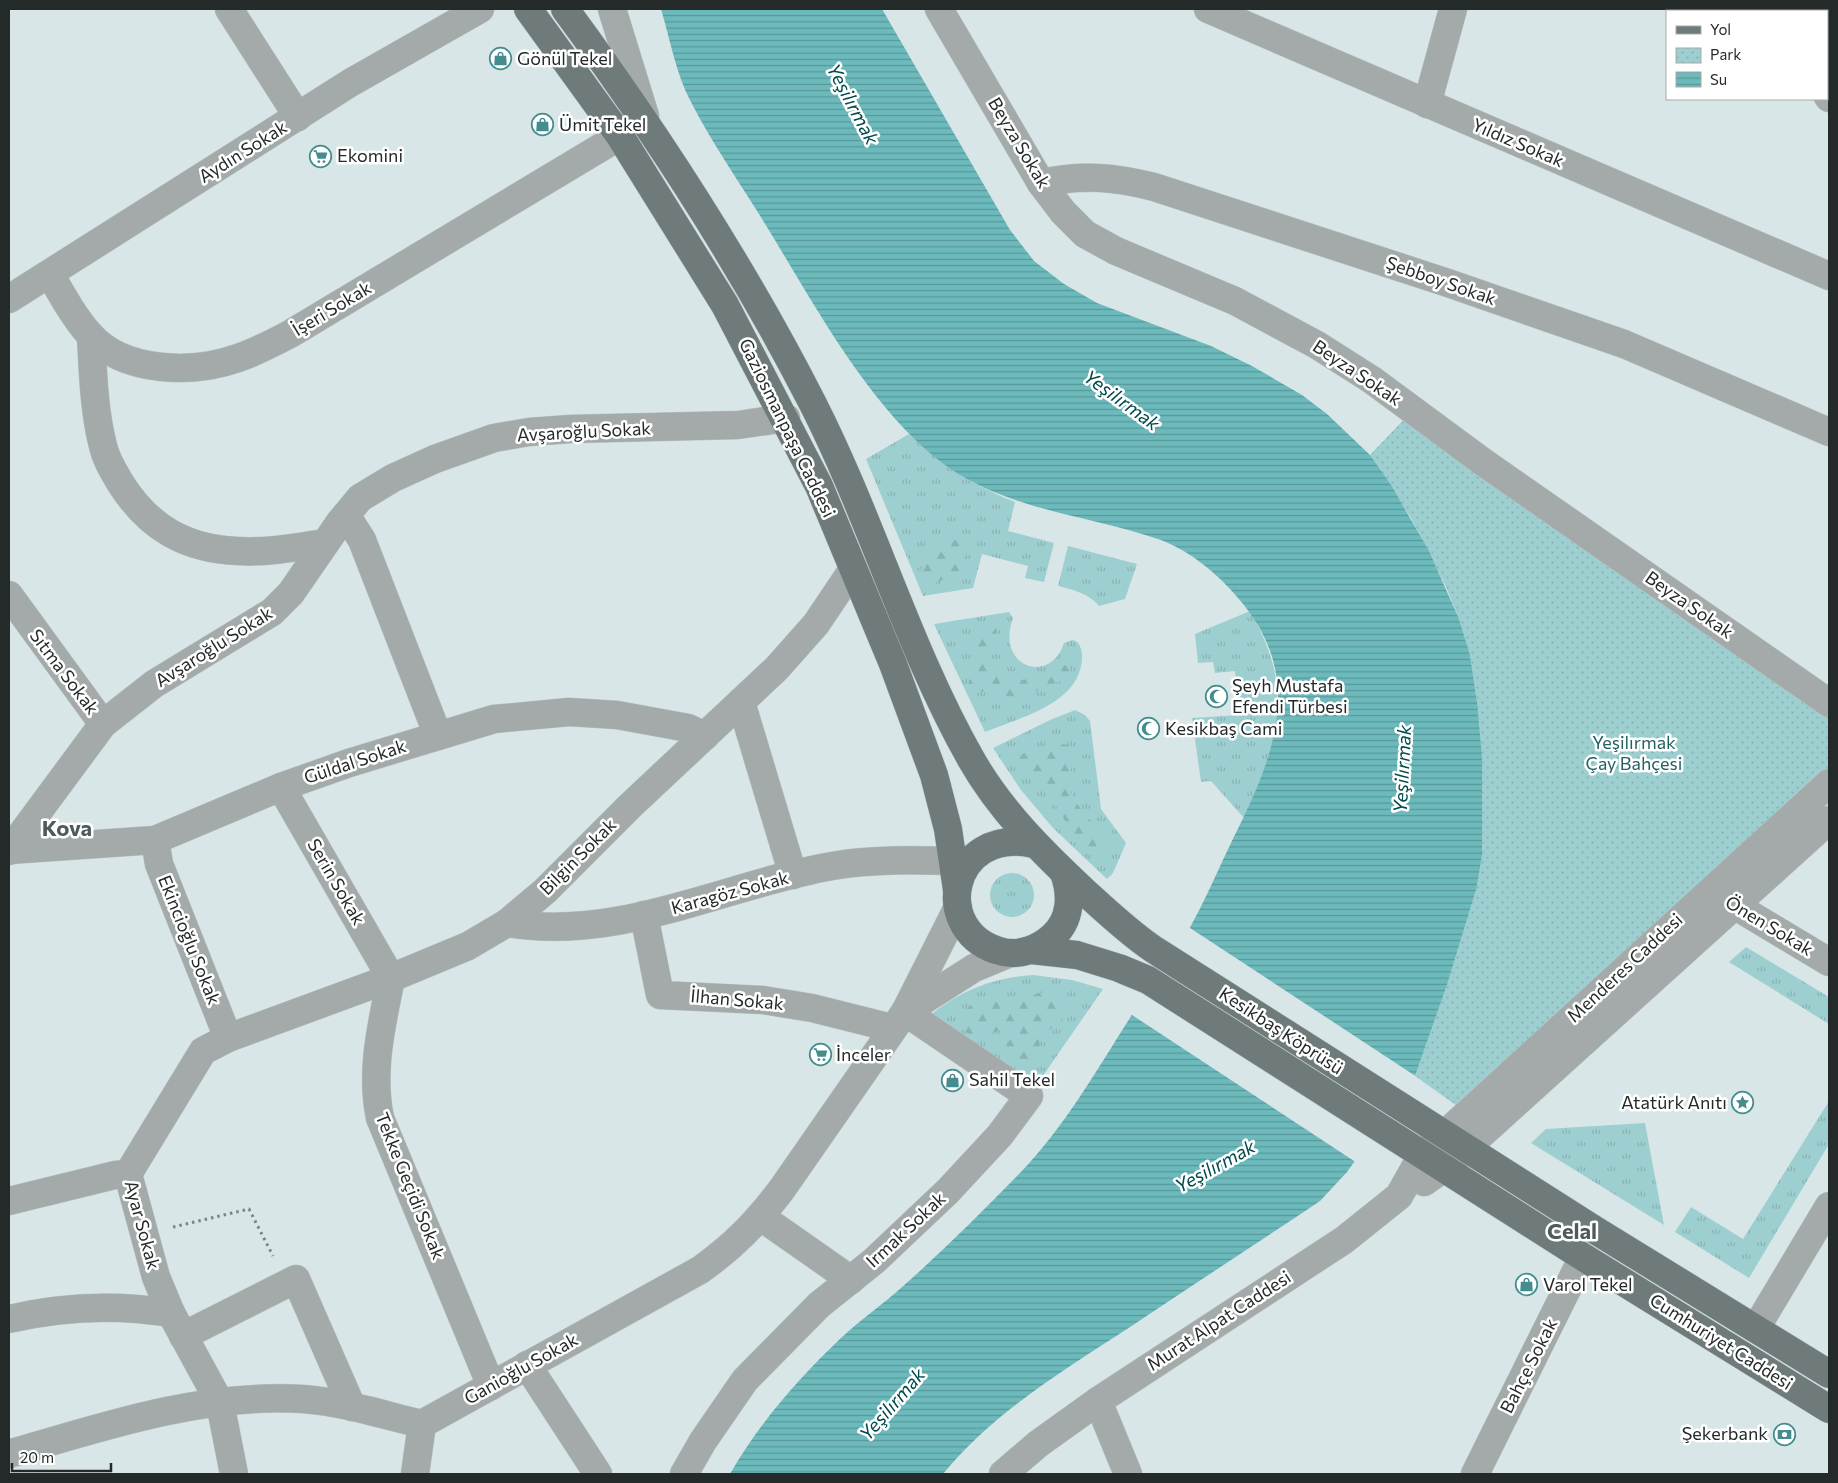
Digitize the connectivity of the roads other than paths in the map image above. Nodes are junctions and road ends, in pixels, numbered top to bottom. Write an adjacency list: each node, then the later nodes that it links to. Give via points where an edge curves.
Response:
1 (229, 9): 10 (street)
2 (480, 9): 10 (street, Aydın Sokak, via 416,44)
3 (528, 9): 12 (main road, Gaziosmanpaşa Caddesi)
4 (565, 9): 11 (main road, Gaziosmanpaşa Caddesi)
5 (612, 9): 11 (street)
6 (939, 9): 13 (street, Beyza Sokak)
7 (1208, 9): 9 (street, Yıldız Sokak)
8 (1453, 9): 9 (street)
9 (1427, 104): 15 (street, Yıldız Sokak)
10 (298, 117): 14 (street, Aydın Sokak)
11 (646, 120): 33 (main road, Gaziosmanpaşa Caddesi, via 750,289 813,404 845,471 920,654 971,760 1001,805)
12 (620, 136): 17 (street, İşeri Sokak, via 290,334 237,358 194,368 143,363 118,356); 18 (main road, Gaziosmanpaşa Caddesi, via 725,305)
13 (1040, 183): 19 (street, Şebboy Sokak, via 1093,176 1154,187 1624,344); 25 (street, Beyza Sokak, via 1085,234 1116,252 1235,301 1372,380 1483,462)
14 (50, 274): 16 (street, Aydın Sokak); 17 (street, İşeri Sokak)
15 (1829, 276)
16 (9, 299)
17 (91, 336): 21 (street, via 96,410 103,448 114,472 142,513 181,540 208,548 238,552)
18 (786, 418): 20 (street, Avşaroğlu Sokak, via 738,426 570,429 494,438 393,478 360,498); 22 (main road, Gaziosmanpaşa Caddesi, via 819,486)
19 (1829, 432)
20 (346, 515): 21 (street, Avşaroğlu Sokak); 27 (street, via 362,540)
21 (325, 543): 26 (street, Avşaroğlu Sokak, via 291,593 272,612 154,684)
22 (853, 569): 24 (street, Bilgin Sokak, via 816,624); 35 (main road, Gaziosmanpaşa Caddesi, via 932,769)
23 (9, 595): 26 (street, Sıtma Sokak)
24 (741, 702): 28 (street, Bilgin Sokak); 37 (street)
25 (1829, 703)
26 (103, 724): 34 (street, Avşaroğlu Sokak)
27 (438, 736): 28 (street, Güldal Sokak, via 494,719 570,712 654,720 688,728); 30 (street, Güldal Sokak)
28 (705, 736): 42 (street, Bilgin Sokak, via 545,891)
29 (1829, 783): 38 (street, Menderes Caddesi)
30 (281, 787): 32 (street, Güldal Sokak); 45 (street, Serin Sokak)
31 (1829, 820): 40 (street, Menderes Caddesi)
32 (155, 840): 34 (street, Güldal Sokak); 47 (street, Ekincioğlu Sokak, via 159,864)
33 (1034, 844): 36 (main road); 39 (main road, via 1018,840 985,848 971,859 962,874)
34 (9, 850)
35 (953, 861): 37 (street, Karagöz Sokak, via 864,862); 39 (main road, Gaziosmanpaşa Caddesi)
36 (1064, 873): 43 (main road, via 1069,888 1065,919 1057,933 1045,943); 48 (main road, Kesikbaş Köprüsü, via 1135,936 1163,956)
37 (793, 875): 41 (street, Karagöz Sokak)
38 (1710, 890): 40 (street, Önen Sokak); 50 (street, Menderes Caddesi)
39 (958, 898): 43 (main road, via 970,934 982,943); 46 (street, Ganioğlu Sokak)
40 (1734, 906): 44 (street, Önen Sokak); 50 (street, Menderes Caddesi)
41 (644, 916): 42 (street, Karagöz Sokak, via 554,927); 46 (street, İlhan Sokak, via 660,995 763,1000)
42 (507, 923): 45 (street, Bilgin Sokak, via 468,946)
43 (1020, 951): 46 (street, Ganioğlu Sokak, via 974,968); 49 (main road, Kesikbaş Köprüsü, via 1077,955 1148,980)
44 (1829, 962)
45 (391, 978): 47 (street, Bilgin Sokak); 63 (street, Tekke Geçidi Sokak, via 377,1054 376,1099 380,1118)
46 (898, 1020): 55 (street, Ganioğlu Sokak); 57 (street, Irmak Sokak, via 1029,1096 1000,1135 948,1191)
47 (228, 1038): 52 (street, Ayar Sokak, via 203,1050)
48 (1399, 1106): 50 (main road, Cumhuriyet Caddesi)
49 (1383, 1130): 51 (main road, Cumhuriyet Caddesi)
50 (1455, 1141): 51 (street, Menderes Caddesi); 60 (main road, Cumhuriyet Caddesi)
51 (1433, 1162): 56 (main road, Cumhuriyet Caddesi); 64 (street, Murat Alpat Caddesi, via 1399,1196 1344,1240)
52 (128, 1174): 53 (street); 59 (street, Ayar Sokak, via 156,1277)
53 (9, 1202)
54 (1829, 1206): 60 (street)
55 (761, 1217): 57 (street); 61 (street, Ganioğlu Sokak, via 732,1247 700,1270)
56 (1584, 1257): 67 (main road, Cumhuriyet Caddesi); 76 (street, Bahçe Sokak)
57 (851, 1280): 73 (street, Irmak Sokak, via 820,1305 745,1380)
58 (9, 1319): 59 (street, via 38,1313 123,1306)
59 (177, 1324): 65 (street, Ayar Sokak); 66 (street, via 296,1279)
60 (1756, 1328): 62 (main road, Cumhuriyet Caddesi)
61 (527, 1365): 63 (street, Ganioğlu Sokak); 72 (street)
62 (1829, 1374)
63 (491, 1386): 68 (street, Ganioğlu Sokak)
64 (1098, 1401): 74 (street, Murat Alpat Caddesi); 75 (street)
65 (220, 1403): 66 (street, via 270,1398); 69 (street, via 138,1416); 70 (street, Ayar Sokak)
66 (352, 1407): 68 (street)
67 (1829, 1410)
68 (422, 1424): 71 (street)
69 (9, 1454)
70 (234, 1474)
71 (414, 1474)
72 (598, 1474)
73 (684, 1474)
74 (1003, 1474)
75 (1128, 1474)
76 (1475, 1474)

